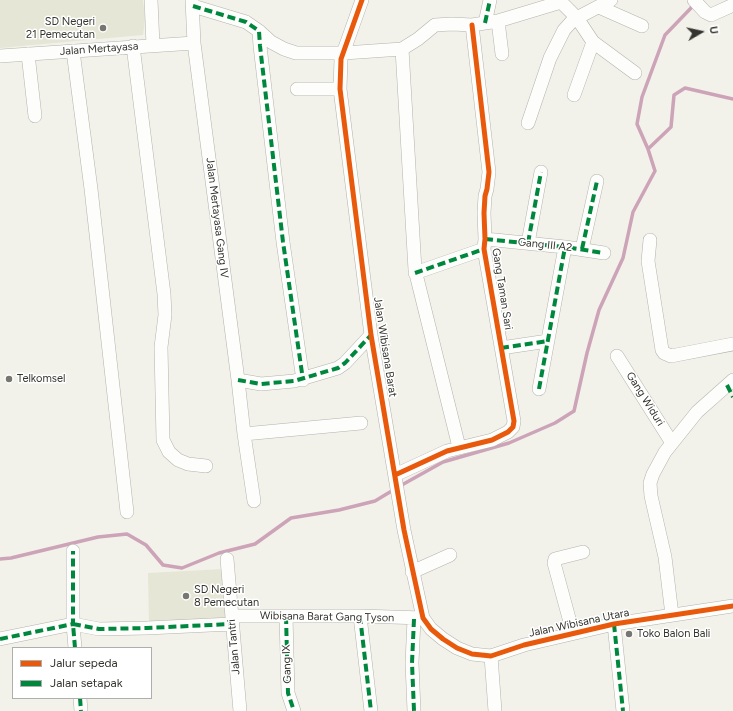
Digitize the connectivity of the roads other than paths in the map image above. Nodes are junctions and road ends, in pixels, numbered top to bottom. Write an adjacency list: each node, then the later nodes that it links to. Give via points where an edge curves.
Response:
1 (151, 0): 17 (street, Jalan Mertayasa)
2 (362, 0): 21 (street, Jalan Wibisana Barat)
3 (490, 0): 11 (street)
4 (611, 0): 9 (street)
5 (694, 0): 8 (street, via 711,15)
6 (561, 1): 10 (street); 11 (street)
7 (192, 3): 14 (street, via 246,22); 16 (street, Jalan Mertayasa Gang IV)
8 (733, 5)
9 (599, 7): 10 (street); 13 (street)
10 (577, 18): 15 (street); 30 (street, via 564,30 550,58)
11 (492, 22): 12 (street); 23 (street)
12 (472, 25): 19 (street, via 435,24); 35 (street, Gang Taman Sari, via 489,172 484,213)
13 (642, 26)
14 (259, 31): 21 (street, via 271,42 296,53); 46 (street, via 283,242)
15 (593, 42): 25 (street); 28 (street)
16 (194, 43): 17 (street); 45 (street, Jalan Mertayasa Gang IV)
17 (153, 45): 18 (street, Jalan Mertayasa)
18 (133, 46): 20 (street, Jalan Mertayasa); 53 (street, via 166,315 161,348 163,440 168,452 178,460)
19 (402, 49): 21 (street); 39 (street)
20 (73, 51): 22 (street, Jalan Mertayasa); 56 (street)
21 (344, 53): 27 (street, Jalan Wibisana Barat)
22 (28, 54): 24 (street, Jalan Mertayasa); 29 (street)
23 (502, 54)
24 (0, 56)
25 (635, 73)
26 (297, 89): 27 (street)
27 (340, 89): 40 (street, Jalan Wibisana Barat)
28 (574, 95)
29 (35, 116)
30 (528, 123)
31 (541, 172): 34 (street)
32 (597, 182): 37 (street)
33 (650, 240): 42 (street, via 648,260 664,353 671,356)
34 (528, 243): 35 (street, Gang III A2); 36 (street, Gang III A2)
35 (485, 244): 39 (street, Gang III A2); 43 (street, Gang Taman Sari)
36 (565, 246): 37 (street, Gang III A2); 41 (street)
37 (582, 250): 38 (street, Gang III A2)
38 (604, 253)
39 (415, 273): 52 (street)
40 (371, 335): 46 (street, via 338,368); 54 (street, Jalan Wibisana Barat)
41 (548, 341): 43 (street); 48 (street)
42 (733, 344)
43 (501, 348): 52 (street, Gang Taman Sari, via 513,427 492,440)
44 (617, 356): 51 (street, Gang Widuri)
45 (238, 380): 46 (street, via 261,384); 50 (street, Jalan Mertayasa Gang IV)
46 (303, 380)
47 (731, 387): 51 (street, via 697,412)
48 (539, 389)
49 (361, 423): 50 (street)
50 (244, 434): 55 (street, Jalan Mertayasa Gang IV)
51 (672, 443): 63 (street, via 662,457 650,483 665,557)
52 (460, 447): 54 (street, Gang Taman Sari, via 436,455)
53 (206, 466)
54 (396, 478): 61 (street, Jalan Wibisana Barat)
55 (254, 501)
56 (127, 512)
57 (72, 551): 68 (street)
58 (583, 552): 70 (street, via 556,559 554,563)
59 (450, 555): 61 (street)
60 (227, 559): 67 (street, Jalan Tantri)
61 (412, 572): 66 (street, Jalan Wibisana Barat)
62 (733, 606): 63 (street, Jalan Wibisana Utara)
63 (672, 615): 69 (street, Jalan Wibisana Utara)
64 (286, 616): 65 (street, Wibisana Barat Gang Tyson); 67 (street, Wibisana Barat Gang Tyson); 77 (street, Gang IX, via 288,694)
65 (360, 616): 66 (street, Wibisana Barat Gang Tyson); 78 (street)
66 (419, 618): 73 (street, Jalan Wibisana Barat, via 443,639 458,648 472,654); 79 (street, via 412,663)
67 (232, 620): 68 (street, Wibisana Barat Gang Tyson, via 147,628 99,628); 76 (street, Jalan Tantri)
68 (73, 624): 71 (street); 72 (street)
69 (614, 624): 70 (street, Jalan Wibisana Utara); 81 (street)
70 (573, 633): 73 (street, Jalan Wibisana Utara)
71 (0, 639)
72 (76, 647)
73 (491, 656): 80 (street)
74 (80, 699): 75 (street)
75 (81, 711)
76 (240, 711)
77 (294, 711)
78 (371, 711)
79 (414, 711)
80 (496, 711)
81 (623, 711)

